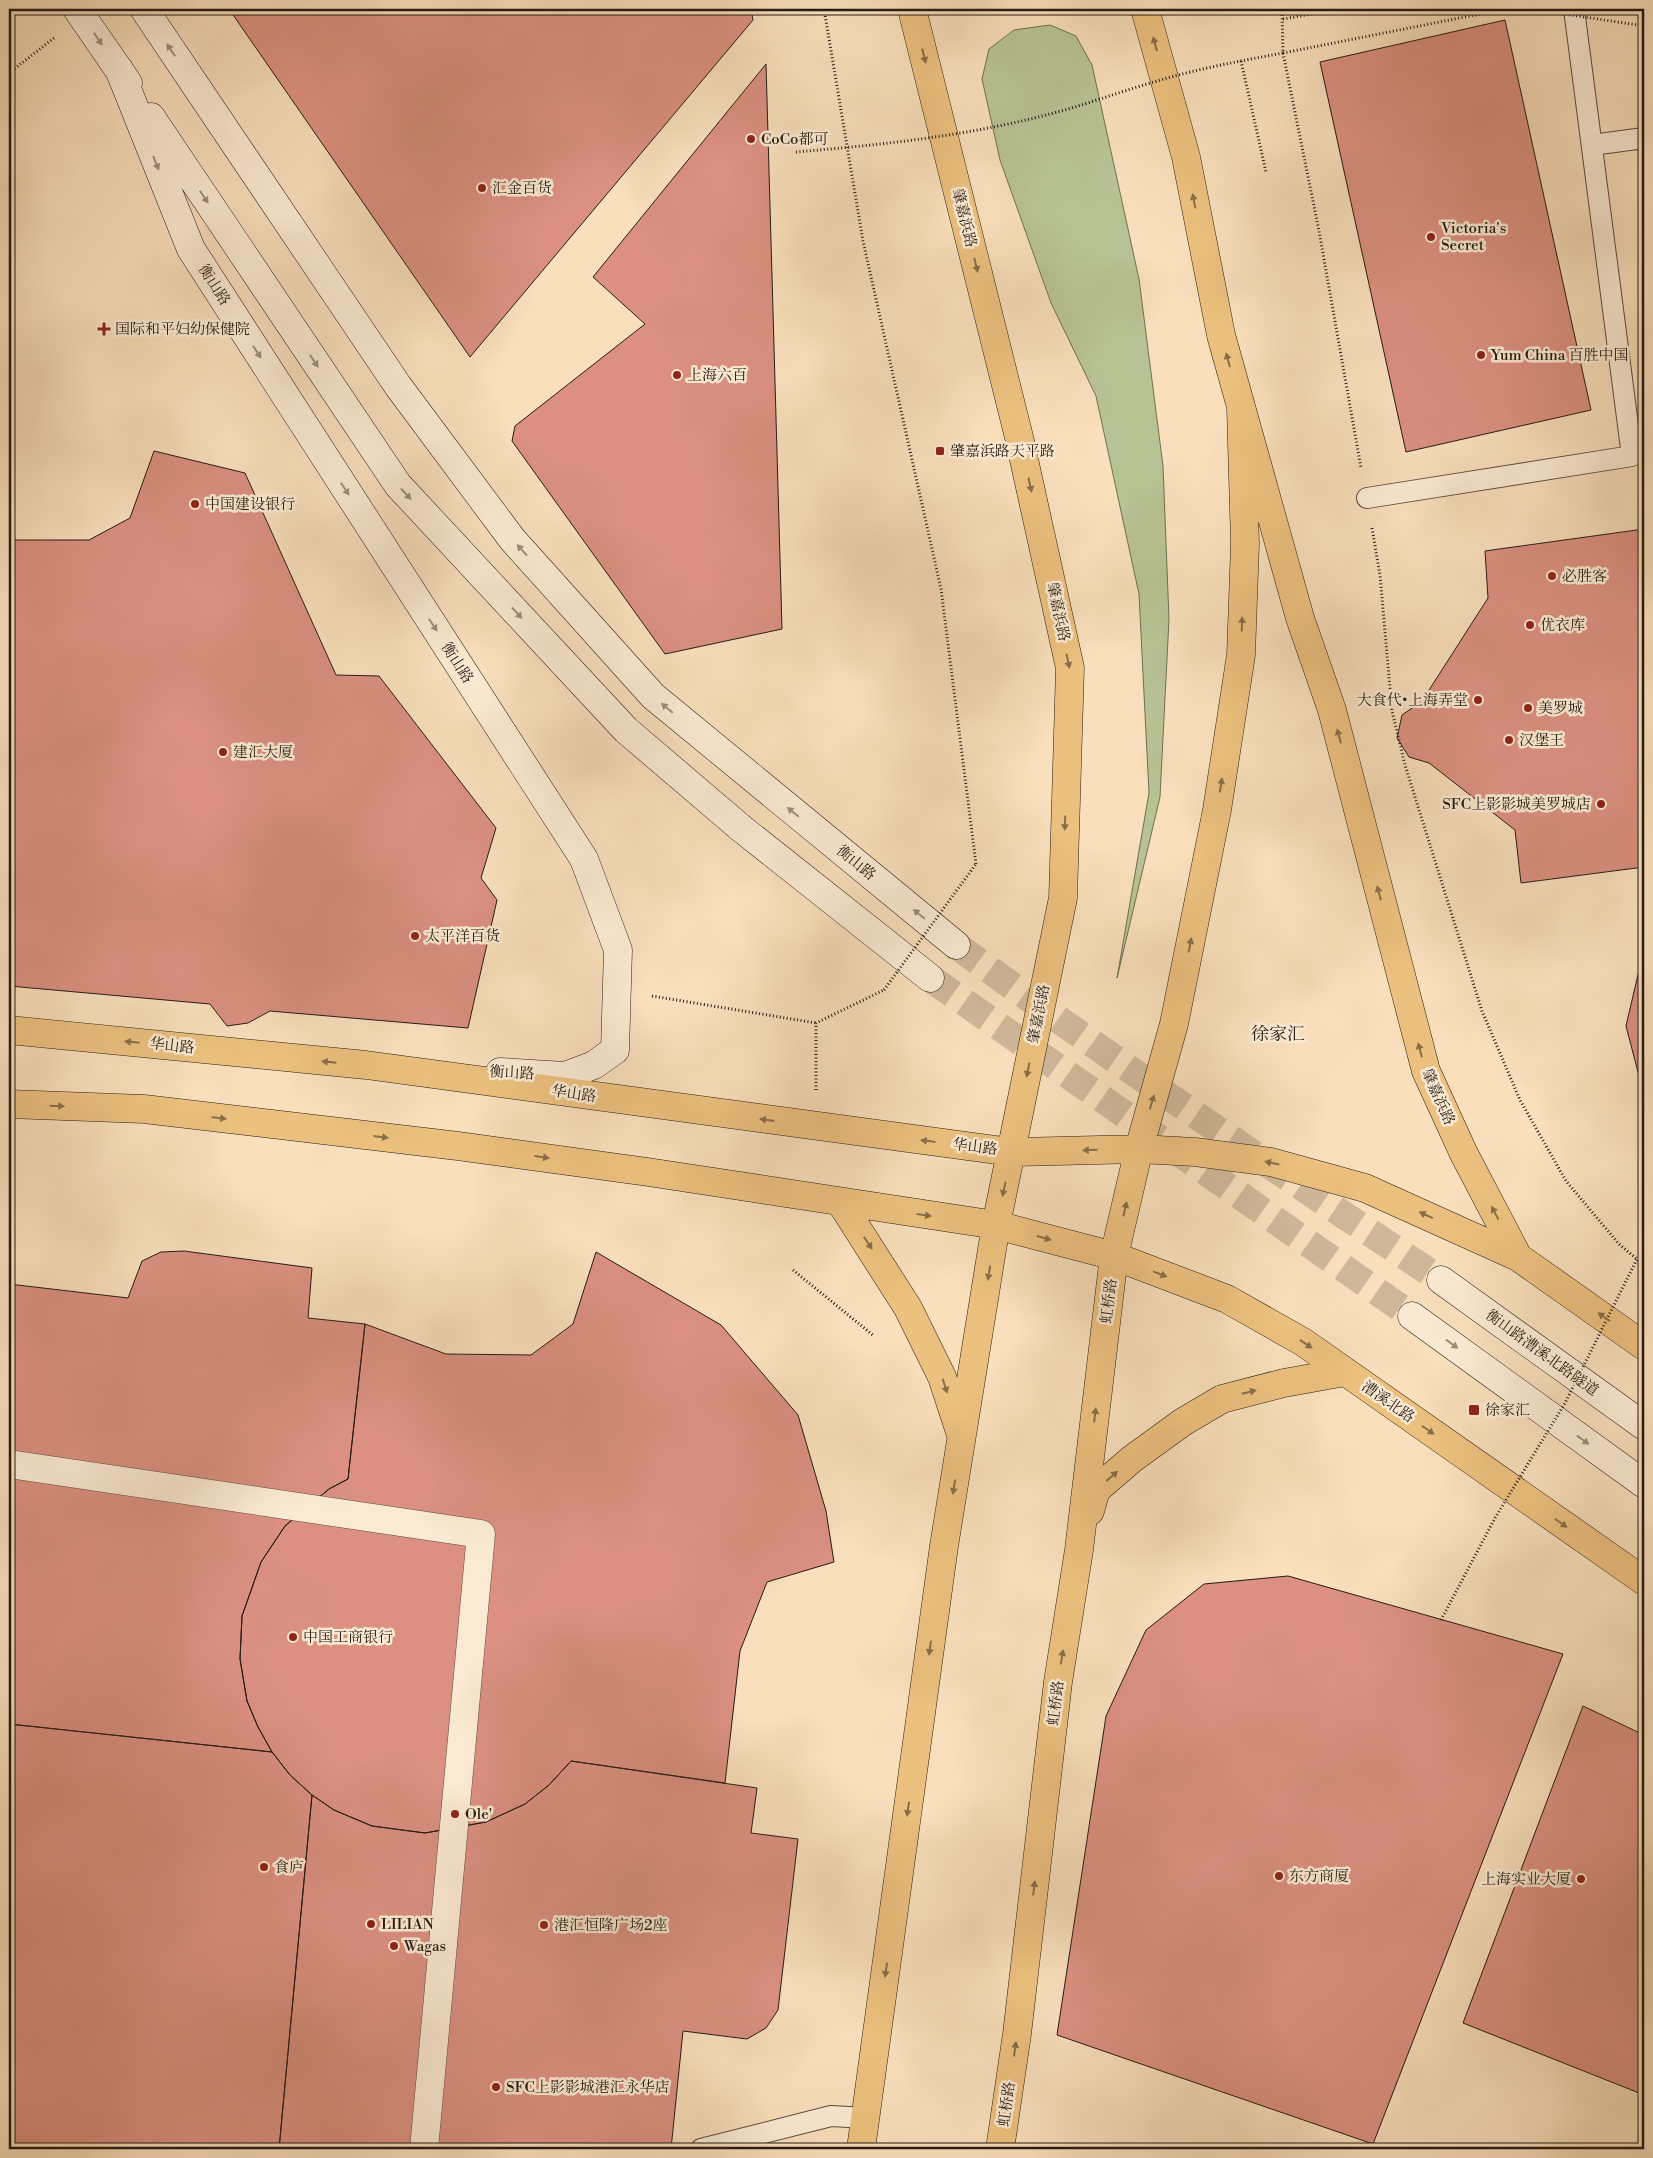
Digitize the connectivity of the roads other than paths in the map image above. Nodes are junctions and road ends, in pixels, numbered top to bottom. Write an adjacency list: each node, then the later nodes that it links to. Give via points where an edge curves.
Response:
1 (77, 9): 6 (main road, 衡山路, one-way to 6)
2 (144, 9): 11 (main road, 衡山路, one-way to 2, via 653,696 512,539 398,386)
3 (912, 9): 17 (main road, 肇嘉浜路, one-way to 17, via 1019,437 1070,668 1062,898)
4 (1145, 9): 9 (main road, 肇嘉浜路, one-way to 4, via 1221,335 1186,157)
5 (1574, 9): 8 (lane)
6 (119, 69): 12 (main road, 衡山路, one-way to 12, via 398,485 626,730 742,829); 14 (main road, 衡山路, one-way to 14, via 191,249 584,859 618,950 616,1050 594,1065 565,1076)
7 (1644, 138): 8 (lane)
8 (1592, 145): 10 (lane, via 1632,456)
9 (1241, 408): 16 (main road, 肇嘉浜路, one-way to 9, via 1174,1024 1217,810 1241,655 1245,544); 21 (main road, 肇嘉浜路, one-way to 9, via 1464,1154 1426,1071 1332,710 1300,618)
10 (1366, 498)
11 (956, 945)
12 (930, 978)
13 (9, 1030): 14 (main road, 华山路, one-way to 13)
14 (366, 1065): 17 (main road, 华山路, one-way to 14)
15 (9, 1104): 18 (main road, one-way to 18, via 144,1109 439,1143)
16 (1139, 1149): 17 (main road, 华山路, one-way to 17); 20 (main road, 肇嘉浜路, one-way to 16); 21 (main road, one-way to 16, via 1365,1188 1271,1162 1195,1152)
17 (1012, 1152): 19 (main road, 肇嘉浜路, one-way to 19)
18 (841, 1203): 19 (main road, one-way to 19); 27 (main road, one-way to 27, via 908,1308 942,1377)
19 (996, 1225): 20 (main road, one-way to 20); 27 (main road, one-way to 27)
20 (1114, 1256): 25 (main road, 漕溪北路, one-way to 25, via 1227,1299 1302,1342); 30 (main road, 虹桥路, one-way to 20)
21 (1518, 1256): 24 (main road, one-way to 21)
22 (1441, 1280): 26 (main road, 衡山路漕溪北路隧道)
23 (1412, 1316): 29 (main road, one-way to 29)
24 (1644, 1346)
25 (1345, 1372): 30 (main road, one-way to 25, via 1096,1490 1132,1458 1183,1422 1222,1399); 31 (main road, 漕溪北路, one-way to 31)
26 (1644, 1426)
27 (962, 1439): 32 (main road, one-way to 32, via 944,1546)
28 (9, 1464): 33 (main road, via 481,1534)
29 (1644, 1484)
30 (1080, 1550): 36 (main road, 虹桥路, one-way to 30, via 1017,2034 1058,1682)
31 (1644, 1581)
32 (866, 2118): 34 (lane, via 831,2116); 35 (main road)
33 (424, 2149)
34 (701, 2149)
35 (861, 2149)
36 (1000, 2149)

